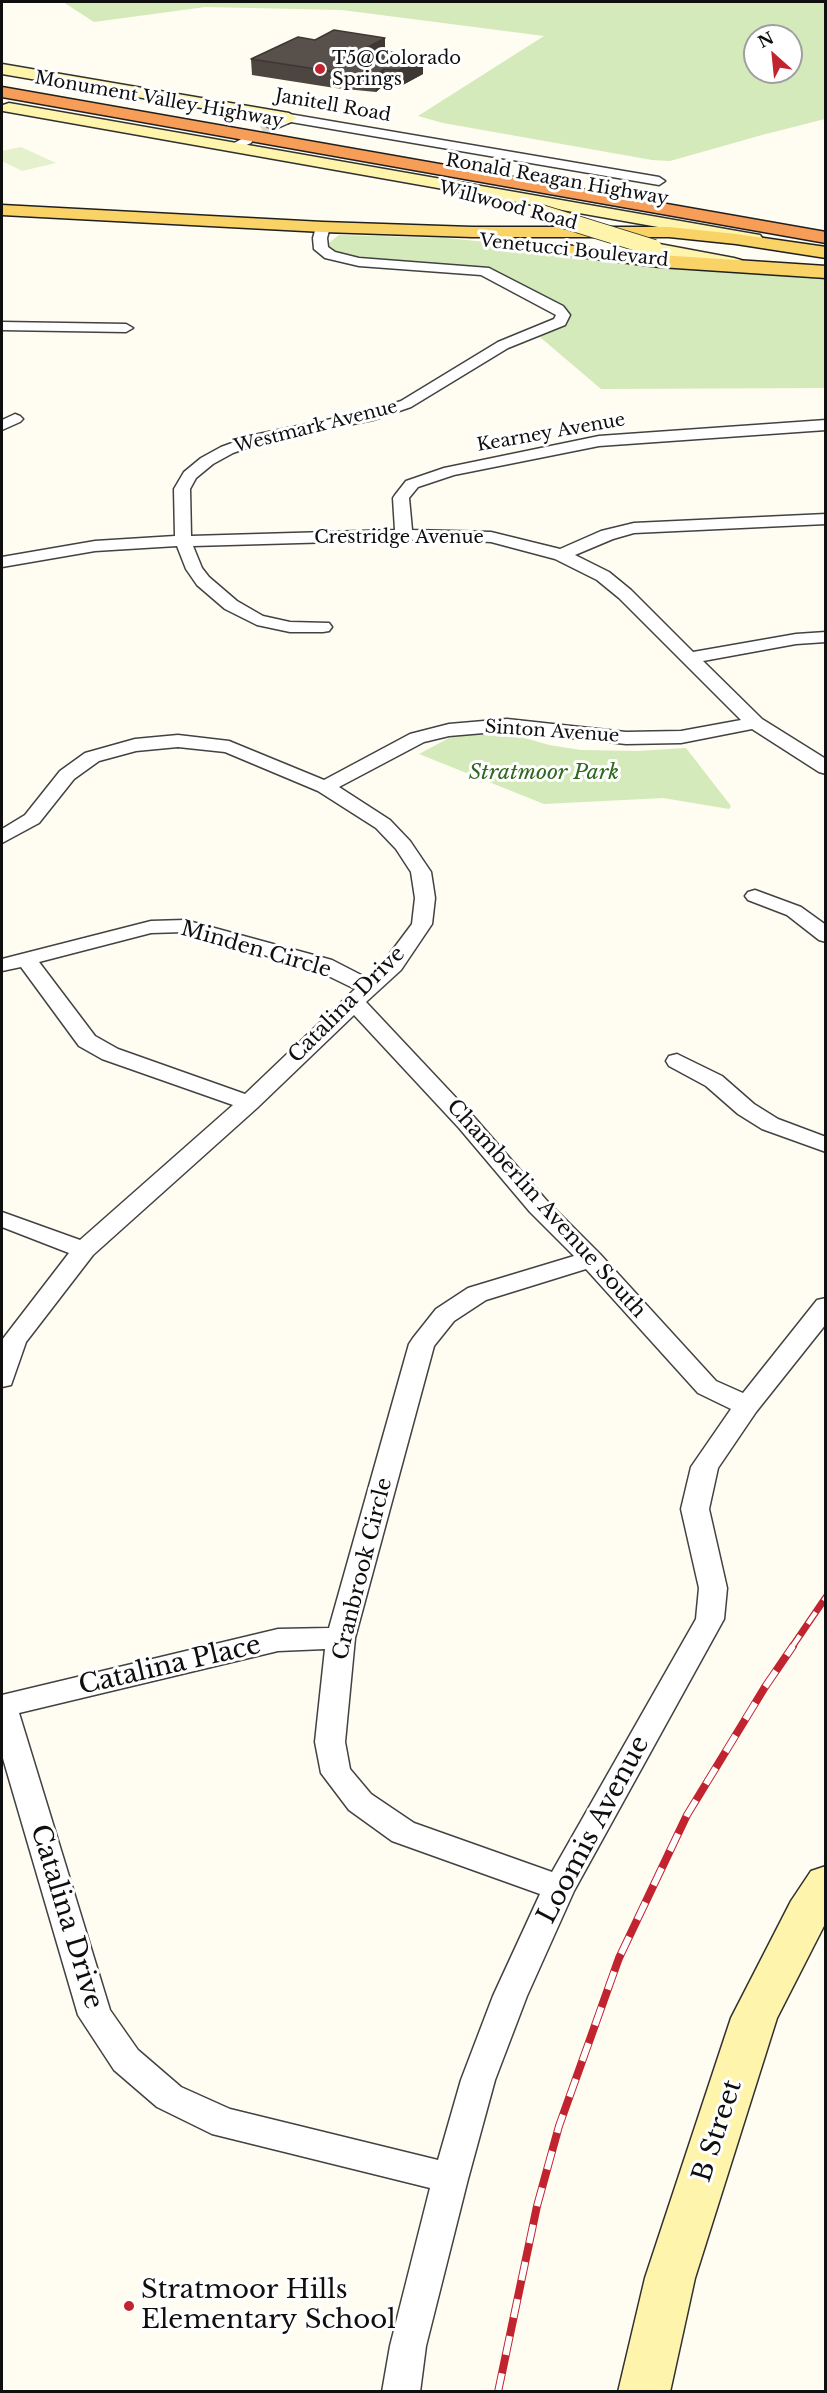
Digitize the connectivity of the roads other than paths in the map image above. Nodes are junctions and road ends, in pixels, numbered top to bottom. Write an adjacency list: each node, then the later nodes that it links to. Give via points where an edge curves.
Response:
1 (2, 69): 5 (street, Janitell Road)
2 (2, 83): 5 (highway, Monument Valley Highway)
3 (2, 92): 6 (highway, Monument Valley Highway)
4 (4, 108): 7 (street, Willwood Road, via 240,144)
5 (284, 126): 8 (street, Janitell Road); 11 (highway, Ronald Reagan Highway)
6 (310, 147): 12 (highway, Ronald Reagan Highway)
7 (346, 168): 13 (street, Willwood Road); 15 (street, Willwood Road, bridge, via 538,212 705,260)
8 (659, 181)
9 (2, 210): 10 (main road, Venetucci Boulevard)
10 (323, 227): 13 (main road, Venetucci Boulevard, via 669,232); 15 (main road, Venetucci Boulevard, via 660,261); 21 (street, Westmark Avenue, via 321,249 330,255 359,262 484,271 563,315 560,322 504,345 406,404 373,415 259,438 207,461 190,475 182,489)
11 (825, 227)
12 (825, 238)
13 (803, 249): 14 (main road, Venetucci Boulevard)
14 (825, 253)
15 (818, 272)
16 (2, 326): 17 (street)
17 (126, 328)
18 (825, 425): 20 (street, Kearney Avenue, via 599,441 450,471 412,484 401,498)
19 (825, 519): 22 (street, via 634,528)
20 (404, 534): 21 (street, Crestridge Avenue); 22 (street, Crestridge Avenue, via 490,537)
21 (183, 542): 23 (street, Crestridge Avenue, via 94,546); 24 (street, Westmark Avenue, via 203,581 231,605 257,620 290,627)
22 (561, 555): 26 (street, Crestridge Avenue, via 603,576)
23 (2, 562)
24 (323, 627)
25 (825, 637): 26 (street)
26 (688, 658): 27 (street, Crestridge Avenue)
27 (756, 723): 28 (street, Crestridge Avenue); 29 (street, Sinton Avenue, via 681,737 626,738 507,726 449,730 417,738)
28 (825, 768)
29 (325, 787): 30 (street, Catalina Drive, via 229,747 178,741 135,744 92,758 67,775 32,819); 35 (street, Catalina Drive, via 383,824 421,872 425,898 422,924 393,965)
30 (2, 837)
31 (755, 896): 32 (street, via 794,911)
32 (825, 936)
33 (26, 958): 34 (street, Minden Circle); 35 (street, Minden Circle, via 152,927 185,926 324,965); 37 (street, via 87,1041 110,1054)
34 (2, 965)
35 (360, 994): 37 (street, Catalina Drive); 41 (street, Chamberlin Avenue South, via 539,1207)
36 (677, 1061): 38 (street, via 714,1081 746,1109 771,1124)
37 (249, 1103): 40 (street, Catalina Drive)
38 (825, 1145)
39 (2, 1219): 40 (street)
40 (84, 1250): 43 (street, Catalina Drive, via 14,1340)
41 (591, 1259): 44 (street, Chamberlin Avenue South, via 707,1387); 45 (street, Cranbrook Circle, via 477,1294 445,1315 422,1344)
42 (825, 1306): 44 (street, Loomis Avenue)
43 (2, 1379)
44 (747, 1406): 48 (street, Loomis Avenue, via 705,1467 694,1509 713,1587 710,1619)
45 (341, 1638): 46 (street, Catalina Place, via 278,1640); 48 (street, Cranbrook Circle, via 330,1742 336,1773 360,1802 403,1832)
46 (2, 1706): 49 (street, Catalina Drive, via 94,2015 126,2060 169,2097 225,2123)
47 (825, 1883): 51 (street, B Street, via 754,2018 670,2278)
48 (558, 1888): 49 (street, Loomis Avenue, via 478,2080)
49 (450, 2179): 50 (street, Loomis Avenue, via 408,2346)
50 (401, 2391)
51 (644, 2391)

